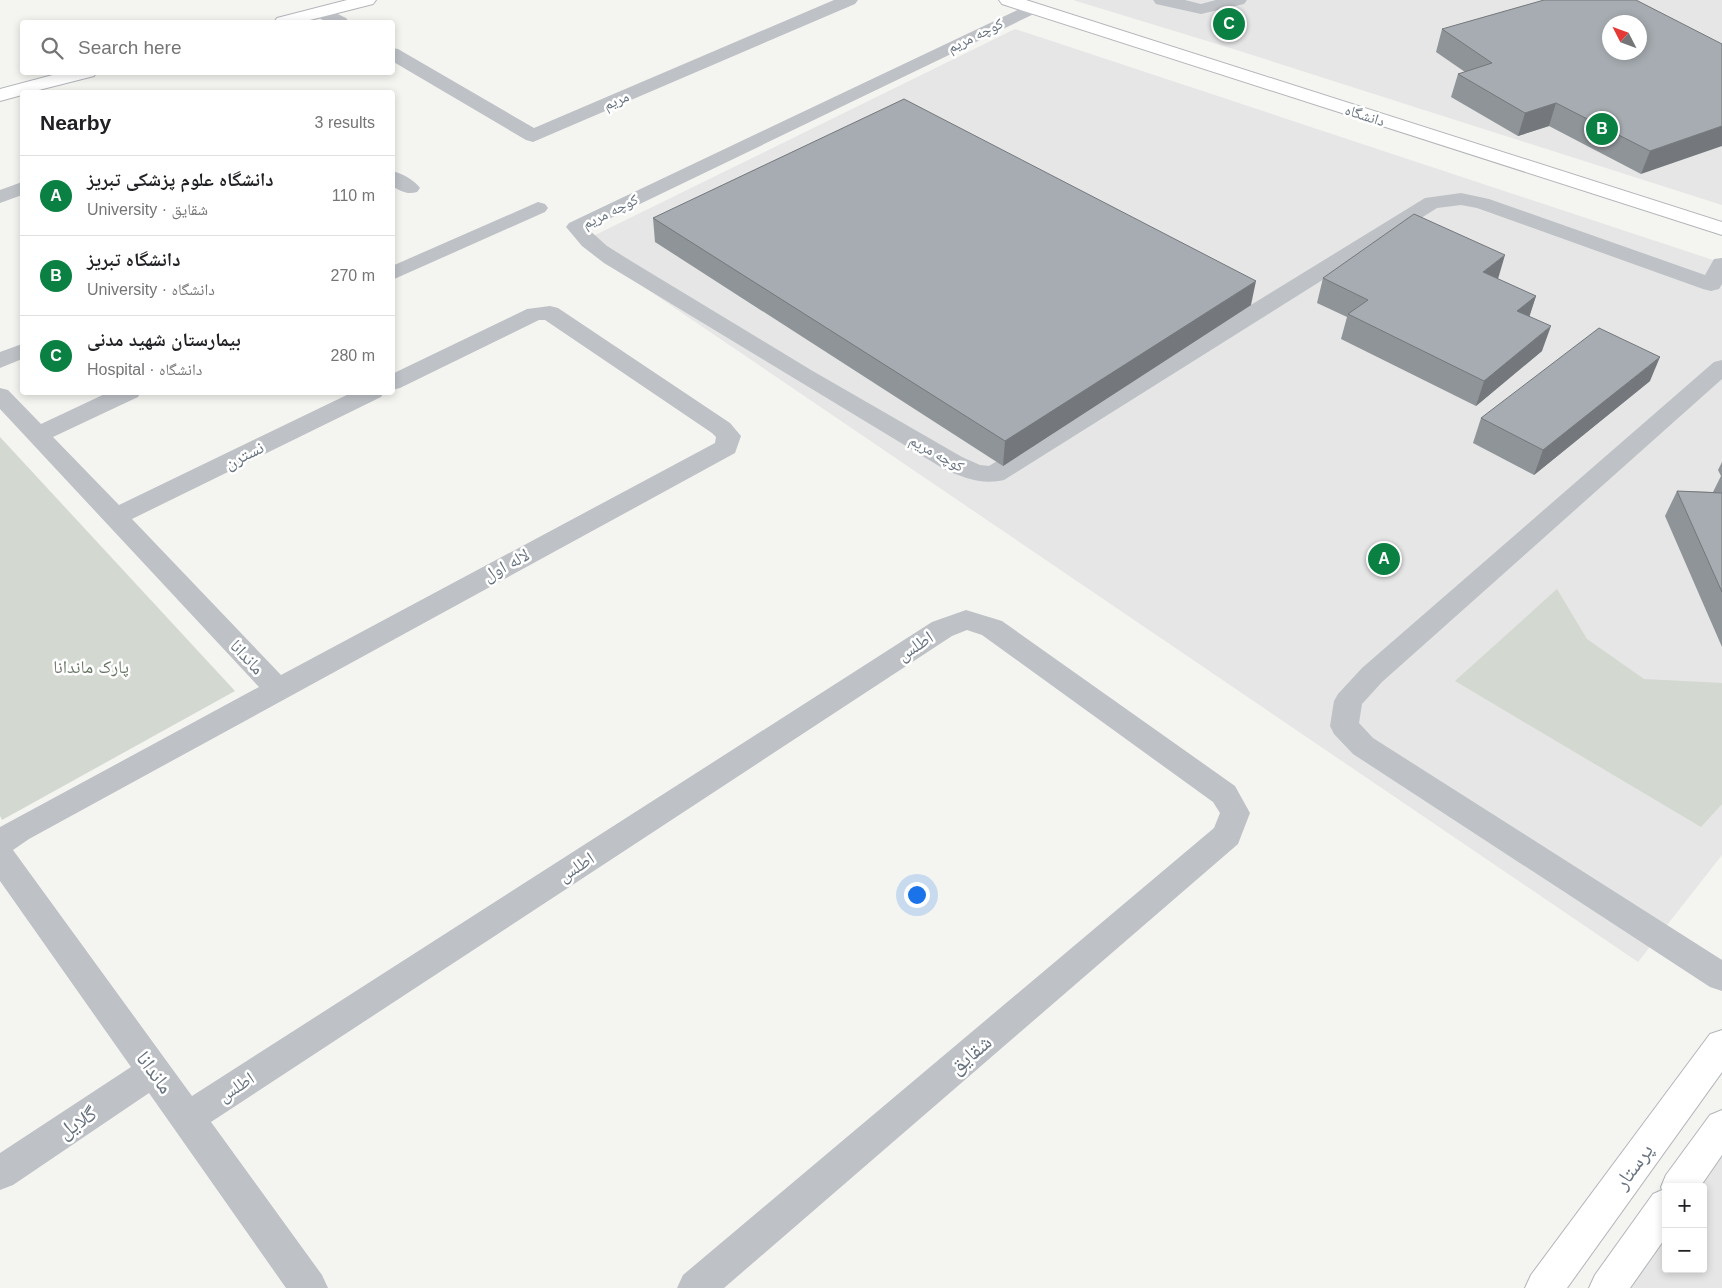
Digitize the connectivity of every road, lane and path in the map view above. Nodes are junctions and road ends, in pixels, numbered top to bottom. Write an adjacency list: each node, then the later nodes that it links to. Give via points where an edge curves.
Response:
1 (367, 0): 7 (main road)
2 (849, 0): 10 (street, مریم, via 533,136)
3 (1008, 0): 6 (main road, دانشگاه)
4 (1162, 0): 5 (street, via 1201,9)
5 (1238, 0)
6 (1032, 8): 16 (main road, دانشگاه); 17 (street, کوچه مریم, via 576,227 579,234 730,332 973,473 985,476 995,474 1432,202 1461,198 1482,204 1710,284)
7 (323, 12): 8 (main road); 9 (street)
8 (291, 20)
9 (337, 20)
10 (395, 55)
11 (76, 75): 12 (main road)
12 (0, 95)
13 (20, 189): 14 (street)
14 (0, 197)
15 (538, 208): 18 (street)
16 (1722, 229)
17 (1722, 264)
18 (395, 273)
19 (20, 352): 20 (street)
20 (0, 361)
21 (1722, 367): 32 (street, via 1372,676 1348,701 1344,726 1363,746)
22 (395, 382): 28 (street, لاله اول, via 535,314 550,313 729,436 726,447)
23 (0, 395): 26 (street, ماندانا)
24 (123, 395): 26 (street)
25 (367, 395): 27 (street, نسترن)
26 (36, 435): 27 (street, ماندانا)
27 (115, 517): 28 (street, ماندانا)
28 (277, 688): 30 (street, ماندانا, via 26,825)
29 (1235, 813): 35 (street, اطلس, via 1224,794 992,628 966,620 942,629); 41 (street, شقایق, via 1227,835)
30 (0, 843)
31 (0, 857): 34 (street, ماندانا)
32 (1722, 977)
33 (1722, 1045): 42 (main road, پرستار)
34 (154, 1071): 35 (street, ماندانا); 37 (street, گلایل)
35 (188, 1118): 40 (street, ماندانا)
36 (1722, 1126): 38 (main road)
37 (0, 1173)
38 (1682, 1183)
39 (1662, 1212): 43 (main road)
40 (310, 1288)
41 (696, 1288)
42 (1544, 1288)
43 (1608, 1288)

